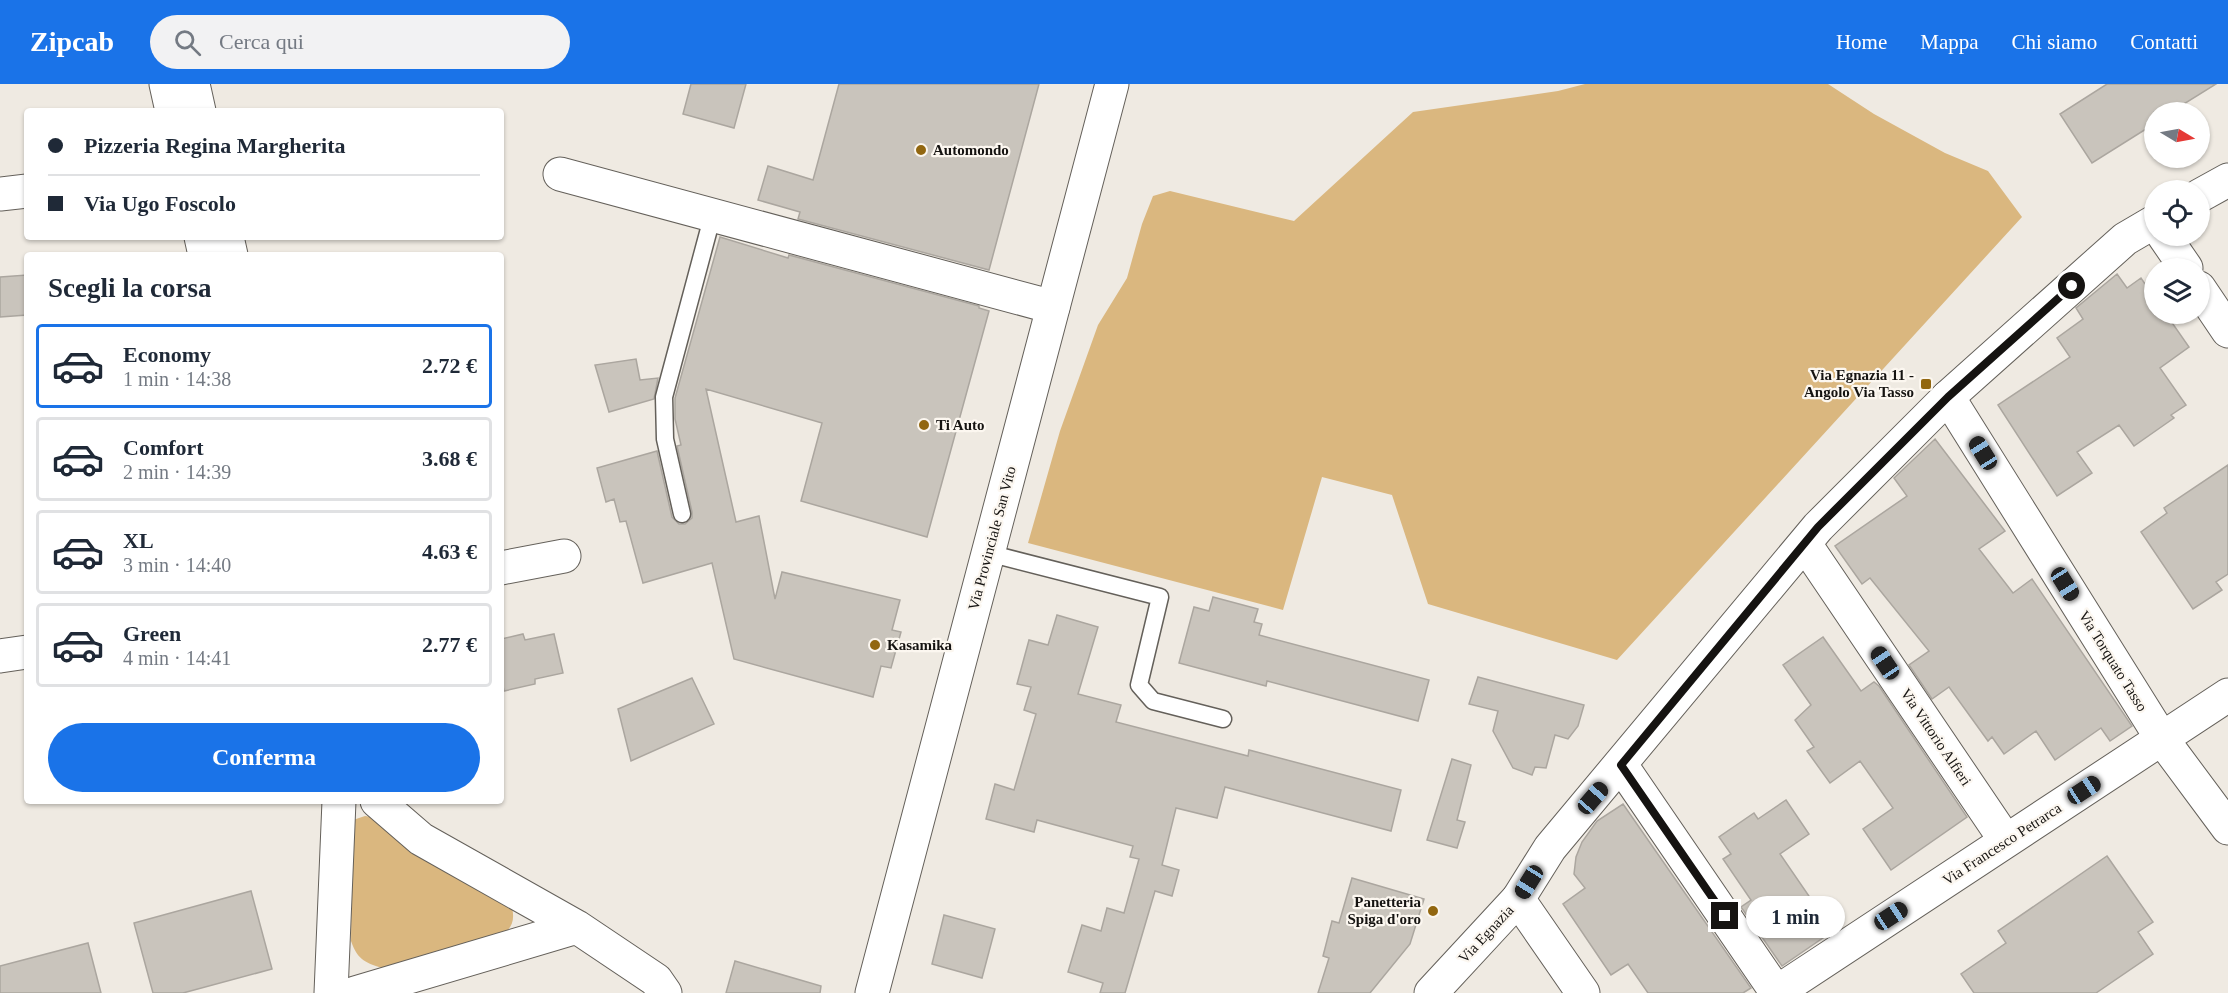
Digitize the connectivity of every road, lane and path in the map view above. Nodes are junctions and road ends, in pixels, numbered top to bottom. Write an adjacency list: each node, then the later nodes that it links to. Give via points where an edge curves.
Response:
1 (166, 84): 4 (street)
2 (193, 84): 5 (street)
3 (1112, 84): 14 (street, Via Provinciale San Vito)
4 (171, 108)
5 (198, 108)
6 (560, 174): 11 (street)
7 (2228, 180): 8 (street)
8 (2210, 190)
9 (24, 191): 10 (street)
10 (0, 194)
11 (712, 214): 14 (street); 17 (lane, via 664,397 665,439)
12 (2144, 228): 16 (street, Via Egnazia, via 2125,239)
13 (2210, 305): 15 (street)
14 (1053, 307): 19 (street, Via Provinciale San Vito)
15 (2228, 332)
16 (1948, 397): 18 (street, Via Egnazia); 26 (street, Via Torquato Tasso)
17 (682, 514)
18 (1805, 544): 27 (street, Via Egnazia); 31 (street, Via Vittorio Alfieri)
19 (988, 553): 25 (lane, via 1160,597 1139,685 1152,700); 37 (street, Via Provinciale San Vito)
20 (564, 556): 21 (street)
21 (504, 567)
22 (24, 652): 23 (street)
23 (0, 656)
24 (2228, 695): 26 (street, Via Francesco Petrarca)
25 (1222, 719)
26 (2162, 739): 30 (street, Via Torquato Tasso); 31 (street, Via Francesco Petrarca)
27 (1621, 765): 32 (street, Via Egnazia, via 1550,848); 40 (street)
28 (339, 804): 34 (street)
29 (381, 804): 33 (street, via 422,838)
30 (2228, 828)
31 (2006, 841): 40 (street, Via Francesco Petrarca)
32 (1518, 899): 38 (street, Via Egnazia); 39 (street)
33 (577, 927): 35 (street); 36 (street, via 656,980)
34 (331, 993)
35 (355, 993)
36 (665, 993)
37 (872, 993)
38 (1431, 993)
39 (1583, 993)
40 (1777, 993)

